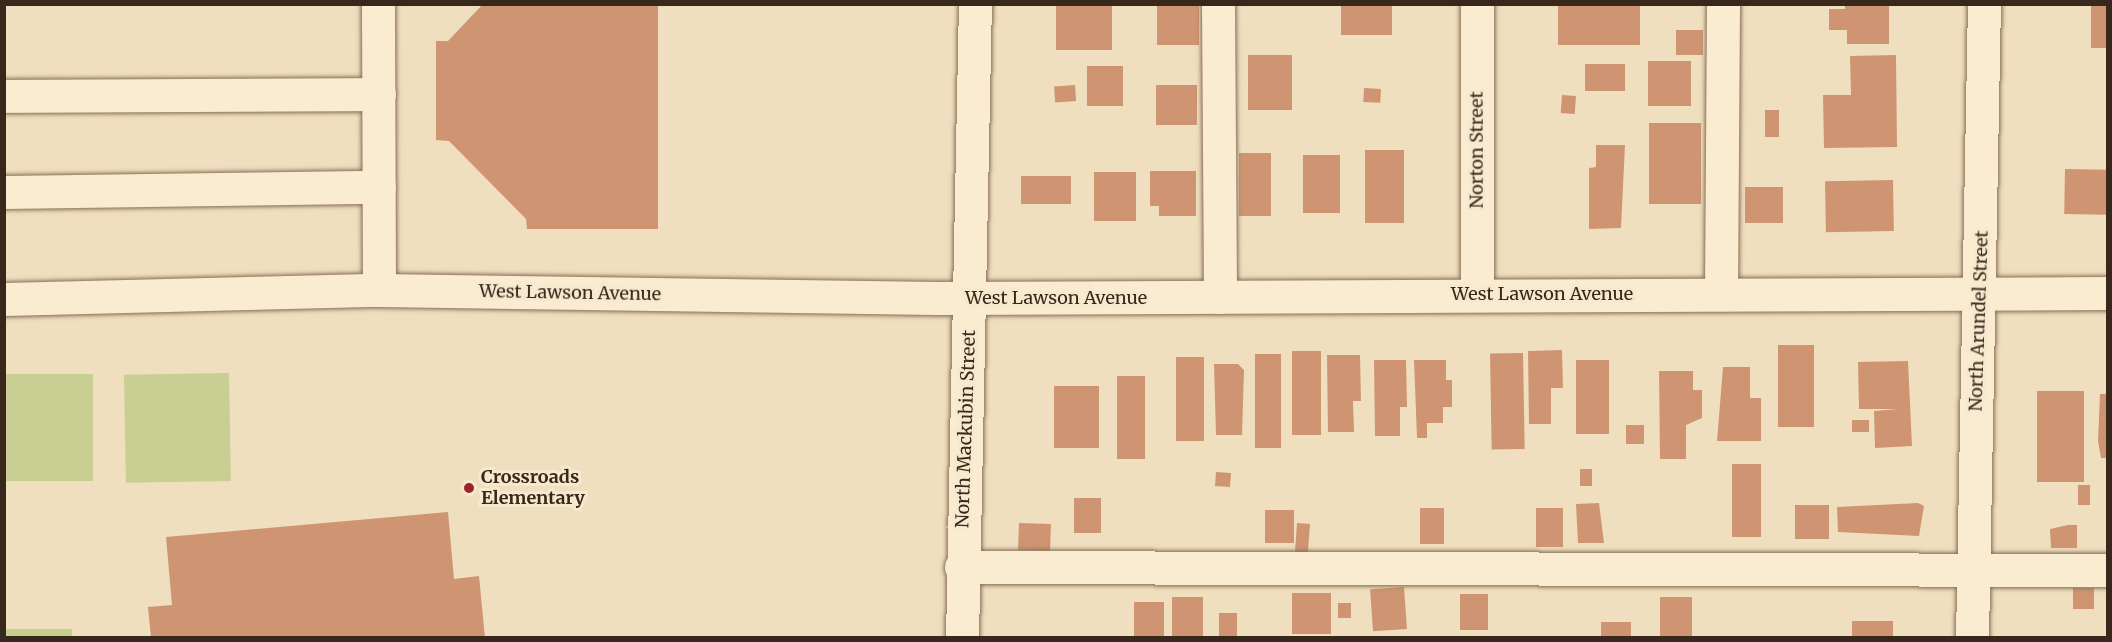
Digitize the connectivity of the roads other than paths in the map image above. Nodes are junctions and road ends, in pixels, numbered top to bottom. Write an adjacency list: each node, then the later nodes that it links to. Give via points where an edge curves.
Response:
1 (378, 4): 7 (street)
2 (975, 4): 17 (street, North Mackubin Street)
3 (1218, 4): 16 (street)
4 (1477, 4): 15 (street, Norton Street)
5 (1724, 4): 12 (street)
6 (1984, 4): 14 (street, North Arundel Street)
7 (379, 94): 8 (street); 9 (street)
8 (4, 96)
9 (379, 188): 10 (street); 11 (street)
10 (4, 192)
11 (379, 290): 17 (street, West Lawson Avenue); 18 (street, West Lawson Avenue)
12 (1721, 293): 14 (street, West Lawson Avenue); 15 (street, West Lawson Avenue)
13 (2108, 293): 14 (street, West Lawson Avenue)
14 (1979, 294): 21 (street, North Arundel Street)
15 (1477, 295): 16 (street, West Lawson Avenue)
16 (1220, 297): 17 (street, West Lawson Avenue)
17 (970, 298): 19 (street, North Mackubin Street)
18 (4, 299)
19 (960, 567): 21 (street); 22 (street, North Mackubin Street)
20 (2108, 570): 21 (street)
21 (1972, 571): 23 (street, North Arundel Street)
22 (962, 638)
23 (1972, 638)

